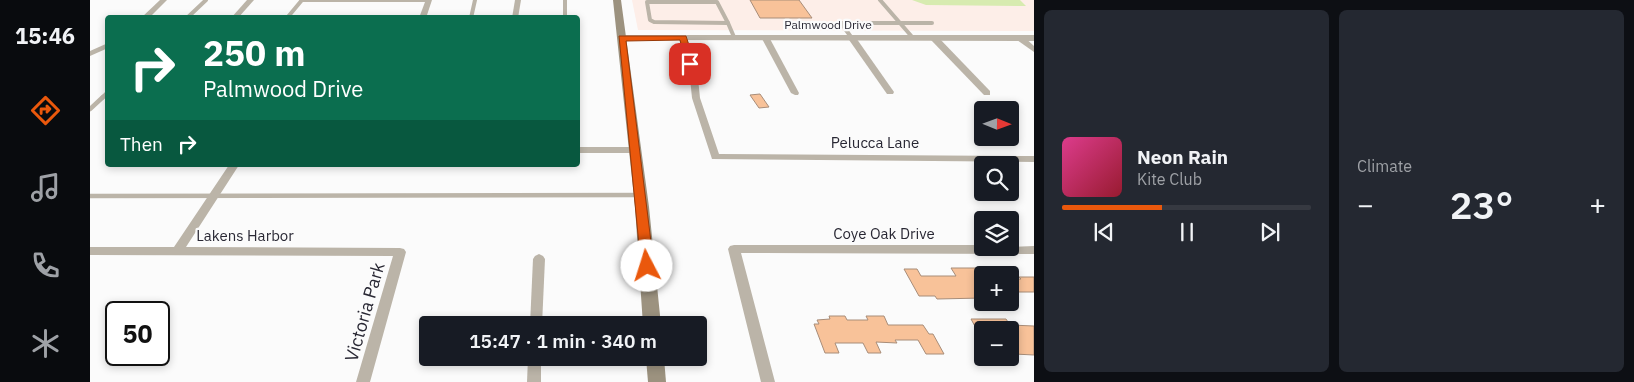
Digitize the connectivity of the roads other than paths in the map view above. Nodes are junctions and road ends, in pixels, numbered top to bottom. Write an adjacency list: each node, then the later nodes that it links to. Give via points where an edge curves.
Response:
1 (164, 0): 11 (street)
2 (206, 0): 12 (lane)
3 (251, 0): 13 (street)
4 (302, 0): 5 (street); 14 (lane)
5 (429, 0): 15 (street)
6 (475, 0): 16 (lane)
7 (518, 0): 17 (street)
8 (565, 0): 18 (lane)
9 (617, 0): 24 (main road)
10 (880, 0): 20 (lane)
11 (147, 15)
12 (190, 15)
13 (237, 15)
14 (290, 15)
15 (423, 15)
16 (472, 15)
17 (516, 15)
18 (565, 15)
19 (728, 23): 19 (lane, via 717,2 646,2 650,20 654,22); 22 (lane)
20 (900, 23): 21 (lane); 26 (lane, via 841,24); 27 (lane)
21 (932, 23)
22 (734, 37): 23 (street, Palmwood Drive); 25 (street, Palmwood Drive)
23 (766, 37): 26 (street, Palmwood Drive); 35 (street)
24 (622, 38): 25 (street, Palmwood Drive); 40 (main road)
25 (683, 38): 41 (street, Pelucca Lane, via 696,98 715,157)
26 (851, 38): 27 (street, Palmwood Drive); 34 (street)
27 (913, 38): 28 (street, Palmwood Drive)
28 (934, 38): 29 (street, Palmwood Drive); 36 (street)
29 (1020, 38): 30 (street, Palmwood Drive); 32 (street)
30 (1034, 38)
31 (105, 46): 33 (street)
32 (1034, 50)
33 (90, 54)
34 (890, 92)
35 (795, 93)
36 (987, 93)
37 (105, 95): 38 (lane)
38 (90, 109)
39 (580, 150): 40 (street)
40 (635, 150): 43 (main road)
41 (1034, 160)
42 (233, 167): 45 (street)
43 (640, 195): 45 (lane); 52 (main road)
44 (90, 196): 45 (lane)
45 (213, 196): 48 (street)
46 (1034, 250): 58 (street, Coye Oak Drive, via 734,249)
47 (90, 251): 48 (street, Lakens Harbor)
48 (177, 251): 49 (street, Lakens Harbor)
49 (400, 252): 55 (street, Victoria Park)
50 (539, 259): 51 (street)
51 (536, 316)
52 (651, 316)
53 (535, 366): 56 (street)
54 (656, 366): 57 (main road)
55 (363, 382)
56 (534, 382)
57 (658, 382)
58 (768, 382)

